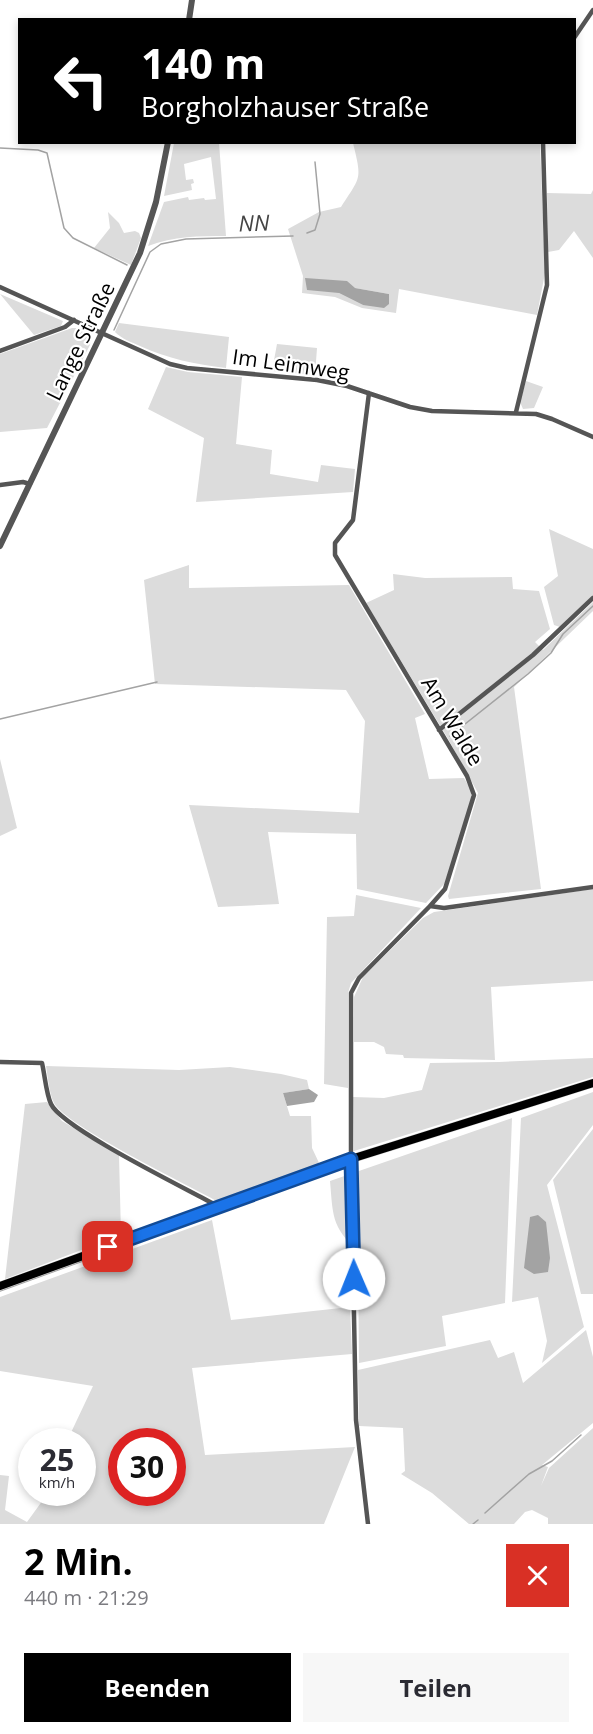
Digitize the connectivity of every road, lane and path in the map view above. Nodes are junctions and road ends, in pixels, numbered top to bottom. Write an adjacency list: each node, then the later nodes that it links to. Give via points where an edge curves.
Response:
1 (192, 0): 3 (street)
2 (593, 10): 4 (street)
3 (189, 18)
4 (576, 36)
5 (168, 144): 9 (street, Lange Straße, via 149,228)
6 (543, 144): 12 (street, via 547,285)
7 (0, 287): 8 (street, Im Leimweg)
8 (74, 320): 9 (street, Im Leimweg); 10 (street)
9 (102, 334): 11 (street, Im Leimweg, via 187,368 317,380); 14 (street, Lange Straße)
10 (0, 351)
11 (369, 393): 12 (street, Im Leimweg, via 432,411); 18 (street, Am Walde, via 353,520 335,543 335,555)
12 (516, 412): 13 (street, Im Leimweg, via 552,419)
13 (593, 437)
14 (30, 484): 15 (street); 16 (street, Lange Straße)
15 (0, 485)
16 (0, 546)
17 (593, 598): 18 (street, via 533,655)
18 (439, 730): 20 (street, Am Walde, via 474,795 445,889)
19 (593, 887): 20 (street, via 444,908)
20 (430, 906): 23 (street, Am Walde, via 358,978 351,993)
21 (0, 1062): 24 (street, via 42,1063 51,1105 64,1119)
22 (593, 1083): 23 (main road)
23 (351, 1159): 24 (main road); 26 (street, Am Walde, via 356,1420)
24 (216, 1208): 25 (main road)
25 (0, 1286)
26 (368, 1524)

